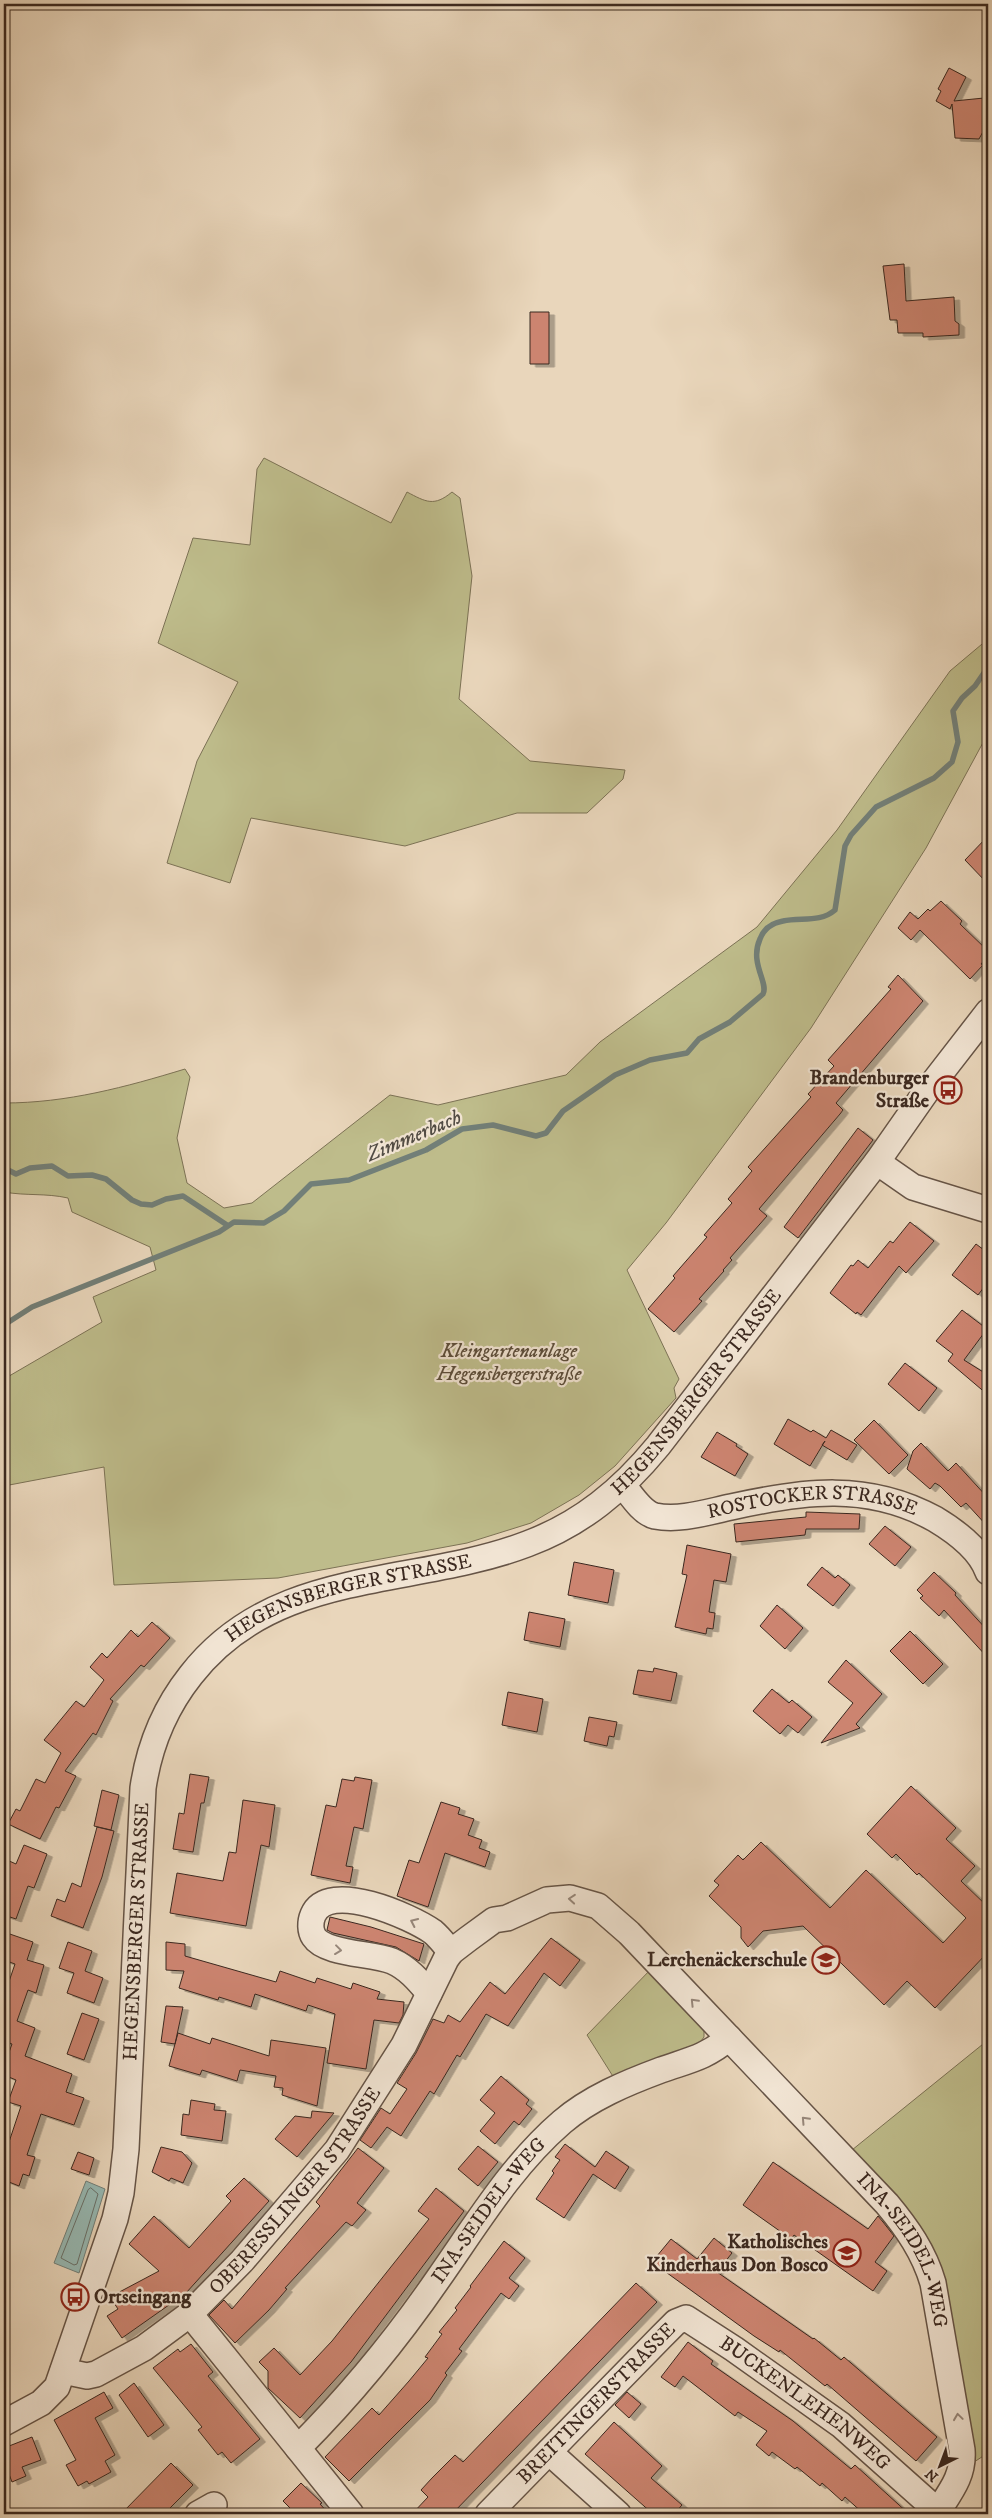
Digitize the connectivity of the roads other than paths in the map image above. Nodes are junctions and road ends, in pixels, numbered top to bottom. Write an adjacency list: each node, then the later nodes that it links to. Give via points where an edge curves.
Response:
1 (988, 1012): 2 (street, HEGENSBERGER STRASSE)
2 (877, 1162): 3 (street, via 913,1187); 4 (street, HEGENSBERGER STRASSE, via 658,1446)
3 (988, 1210)
4 (623, 1485): 5 (street, ROSTOCKER STRASSE, via 645,1511 654,1516 676,1517 793,1495 843,1492 878,1497 917,1510 945,1525 973,1548); 12 (street, HEGENSBERGER STRASSE, via 578,1520 508,1551 350,1584 283,1604 224,1640 199,1664 174,1698 152,1746 143,1788 134,2002 121,2193)
5 (988, 1572)
6 (494, 1920): 7 (street, OBERESSLINGER STRASSE); 9 (street, INA-SEIDEL-WEG, one-way to 6, via 598,1906 580,1899 558,1898)
7 (451, 1952): 8 (street, OBERESSLINGER STRASSE); 8 (street, one-way to 8, via 428,1929 374,1906 334,1899 314,1913 311,1929 318,1942 333,1950 390,1960 410,1972)
8 (429, 1993): 10 (street, OBERESSLINGER STRASSE, via 404,2045 331,2159 266,2235)
9 (729, 2038): 14 (street, INA-SEIDEL-WEG, via 704,2056 598,2096 547,2136 507,2181 389,2346); 16 (street, INA-SEIDEL-WEG, one-way to 9, via 958,2479 963,2458 942,2325 926,2260 909,2231 887,2204)
10 (190, 2314): 12 (street, OBERESSLINGER STRASSE, via 144,2348 101,2372 87,2376); 14 (street)
11 (686, 2318): 15 (street, BREITINGERSTRASSE, via 676,2322); 16 (street, BUCKENLEHENWEG, via 841,2425)
12 (63, 2371): 13 (street, via 50,2396)
13 (4, 2423)
14 (298, 2448): 17 (street)
15 (549, 2452): 18 (street, BREITINGERSTRASSE); 19 (street)
16 (939, 2513)
17 (351, 2514)
18 (488, 2514)
19 (618, 2514)

